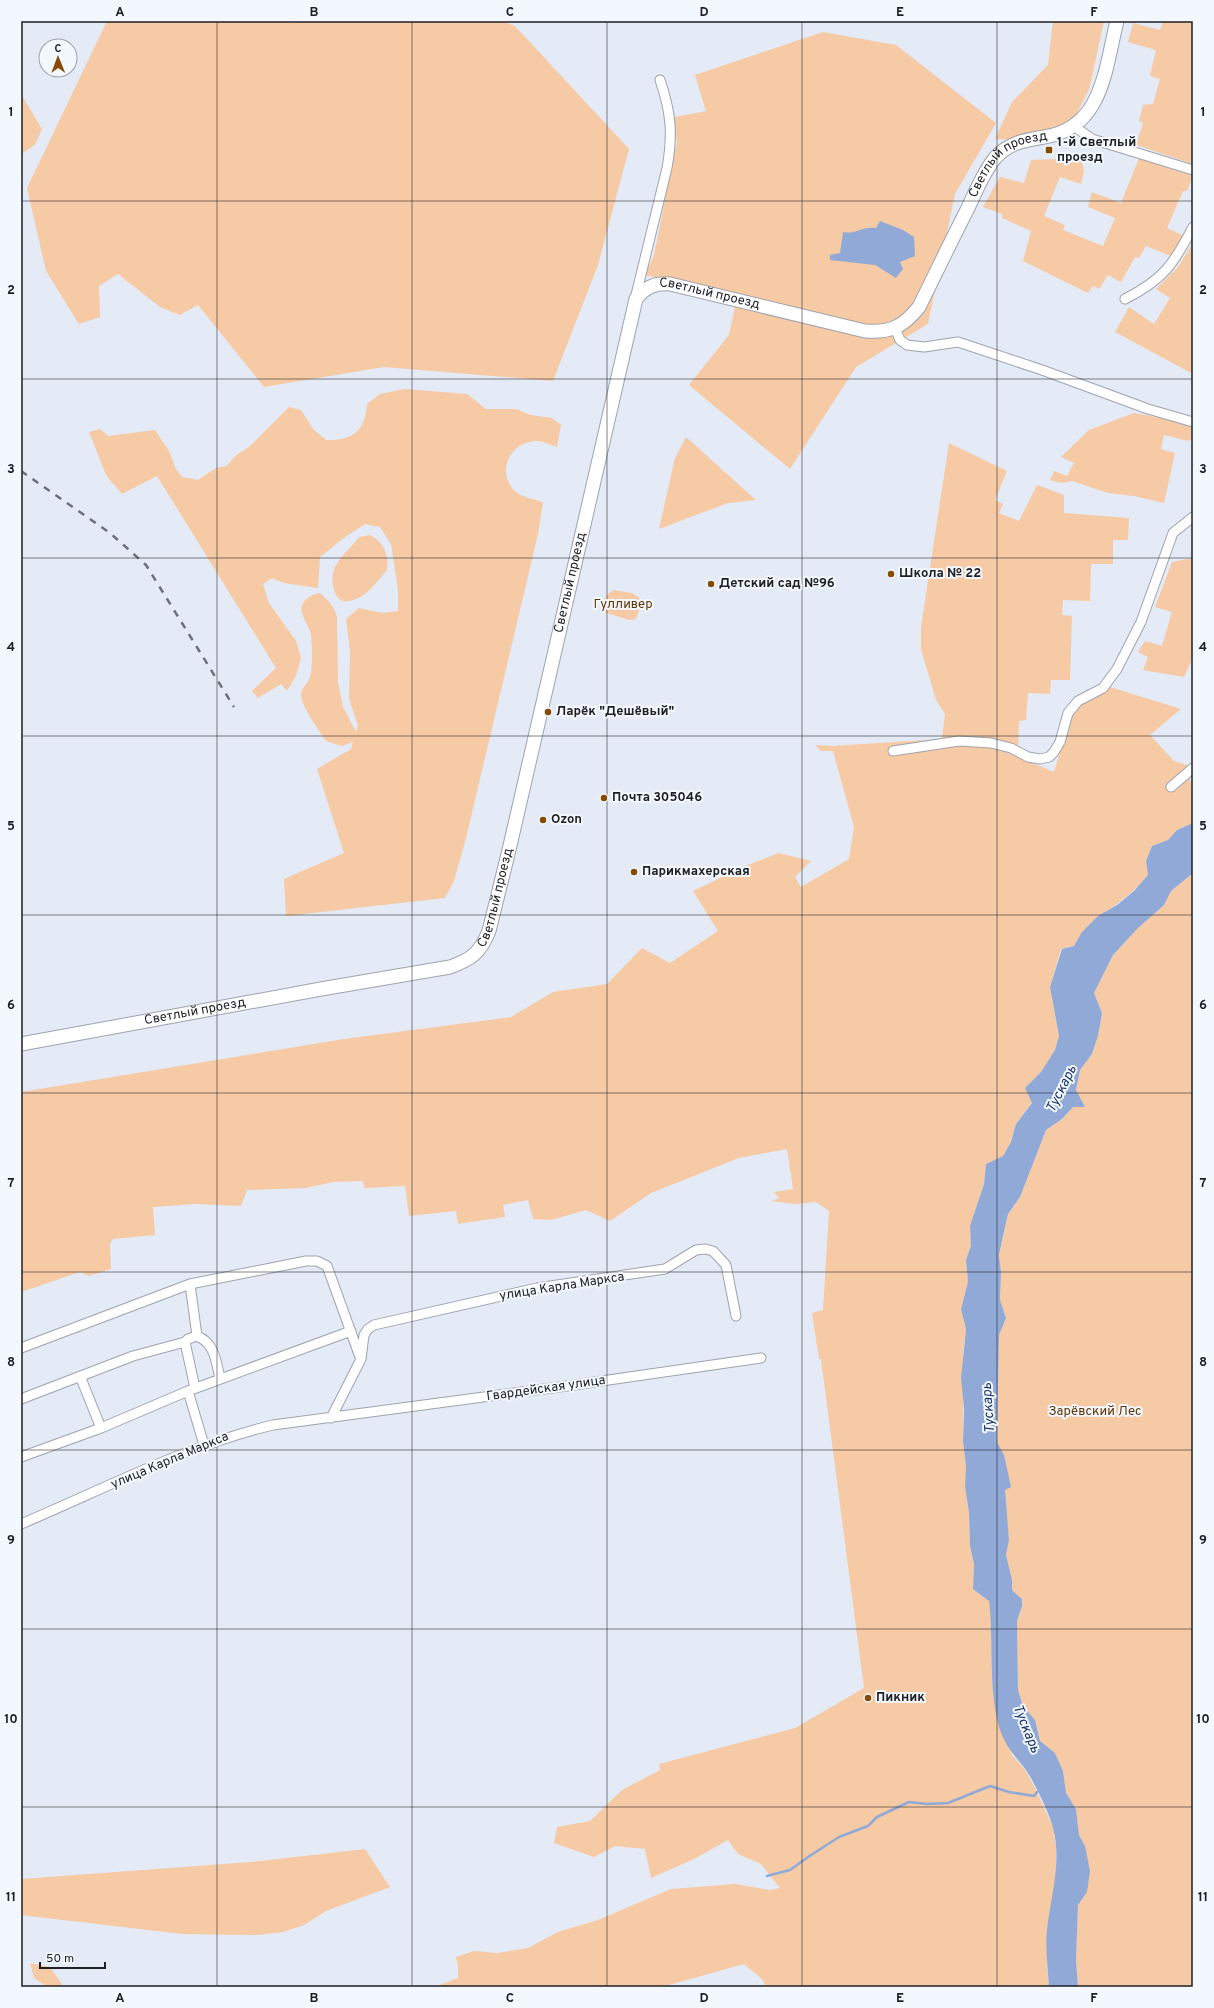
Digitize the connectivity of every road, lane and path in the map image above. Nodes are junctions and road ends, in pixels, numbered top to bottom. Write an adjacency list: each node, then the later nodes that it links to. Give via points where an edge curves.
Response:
1 (1117, 21): 3 (street, via 1097,98)
2 (660, 80): 7 (street, via 670,118 670,149)
3 (1075, 127): 4 (street, via 1092,139); 8 (street, Светлый проезд, via 1057,135 1019,142 995,158 980,183 919,307 909,320)
4 (1193, 170)
5 (1193, 227): 6 (street, via 1170,266 1158,279)
6 (1125, 299)
7 (633, 308): 8 (street, Светлый проезд, via 642,292 650,286 660,284 865,331 880,332); 14 (street, Светлый проезд, via 509,850 489,931 477,953 450,967 321,988)
8 (895, 328): 9 (street, via 900,340 907,345 924,347 951,342 962,343 1148,409)
9 (1193, 422)
10 (1193, 517): 11 (street, via 1173,533 1141,622 1117,669 1103,688 1078,701 1068,712 1060,742 1049,757 1028,757 1010,748 985,742 959,742)
11 (893, 751)
12 (1193, 768): 13 (street)
13 (1171, 787)
14 (21, 1044)
15 (190, 1284): 17 (street, via 306,1260 317,1261 327,1266); 18 (street); 20 (street)
16 (736, 1316): 22 (street, улица Карла Маркса, via 726,1265 714,1251 696,1250 665,1269 537,1288 374,1325 364,1335)
17 (351, 1331): 22 (street); 24 (street)
18 (197, 1336): 19 (street); 24 (street, via 212,1346)
19 (185, 1342): 23 (street, via 133,1356); 25 (street)
20 (21, 1348)
21 (761, 1358): 27 (street, Гвардейская улица)
22 (361, 1359): 27 (street, улица Карла Маркса)
23 (80, 1376): 26 (street); 28 (street)
24 (220, 1378): 25 (street)
25 (191, 1389): 28 (street); 29 (street)
26 (21, 1399)
27 (331, 1418): 29 (street, улица Карла Маркса, via 273,1425)
28 (100, 1428): 30 (street)
29 (204, 1444): 31 (street, улица Карла Маркса)
30 (21, 1457)
31 (21, 1524)

